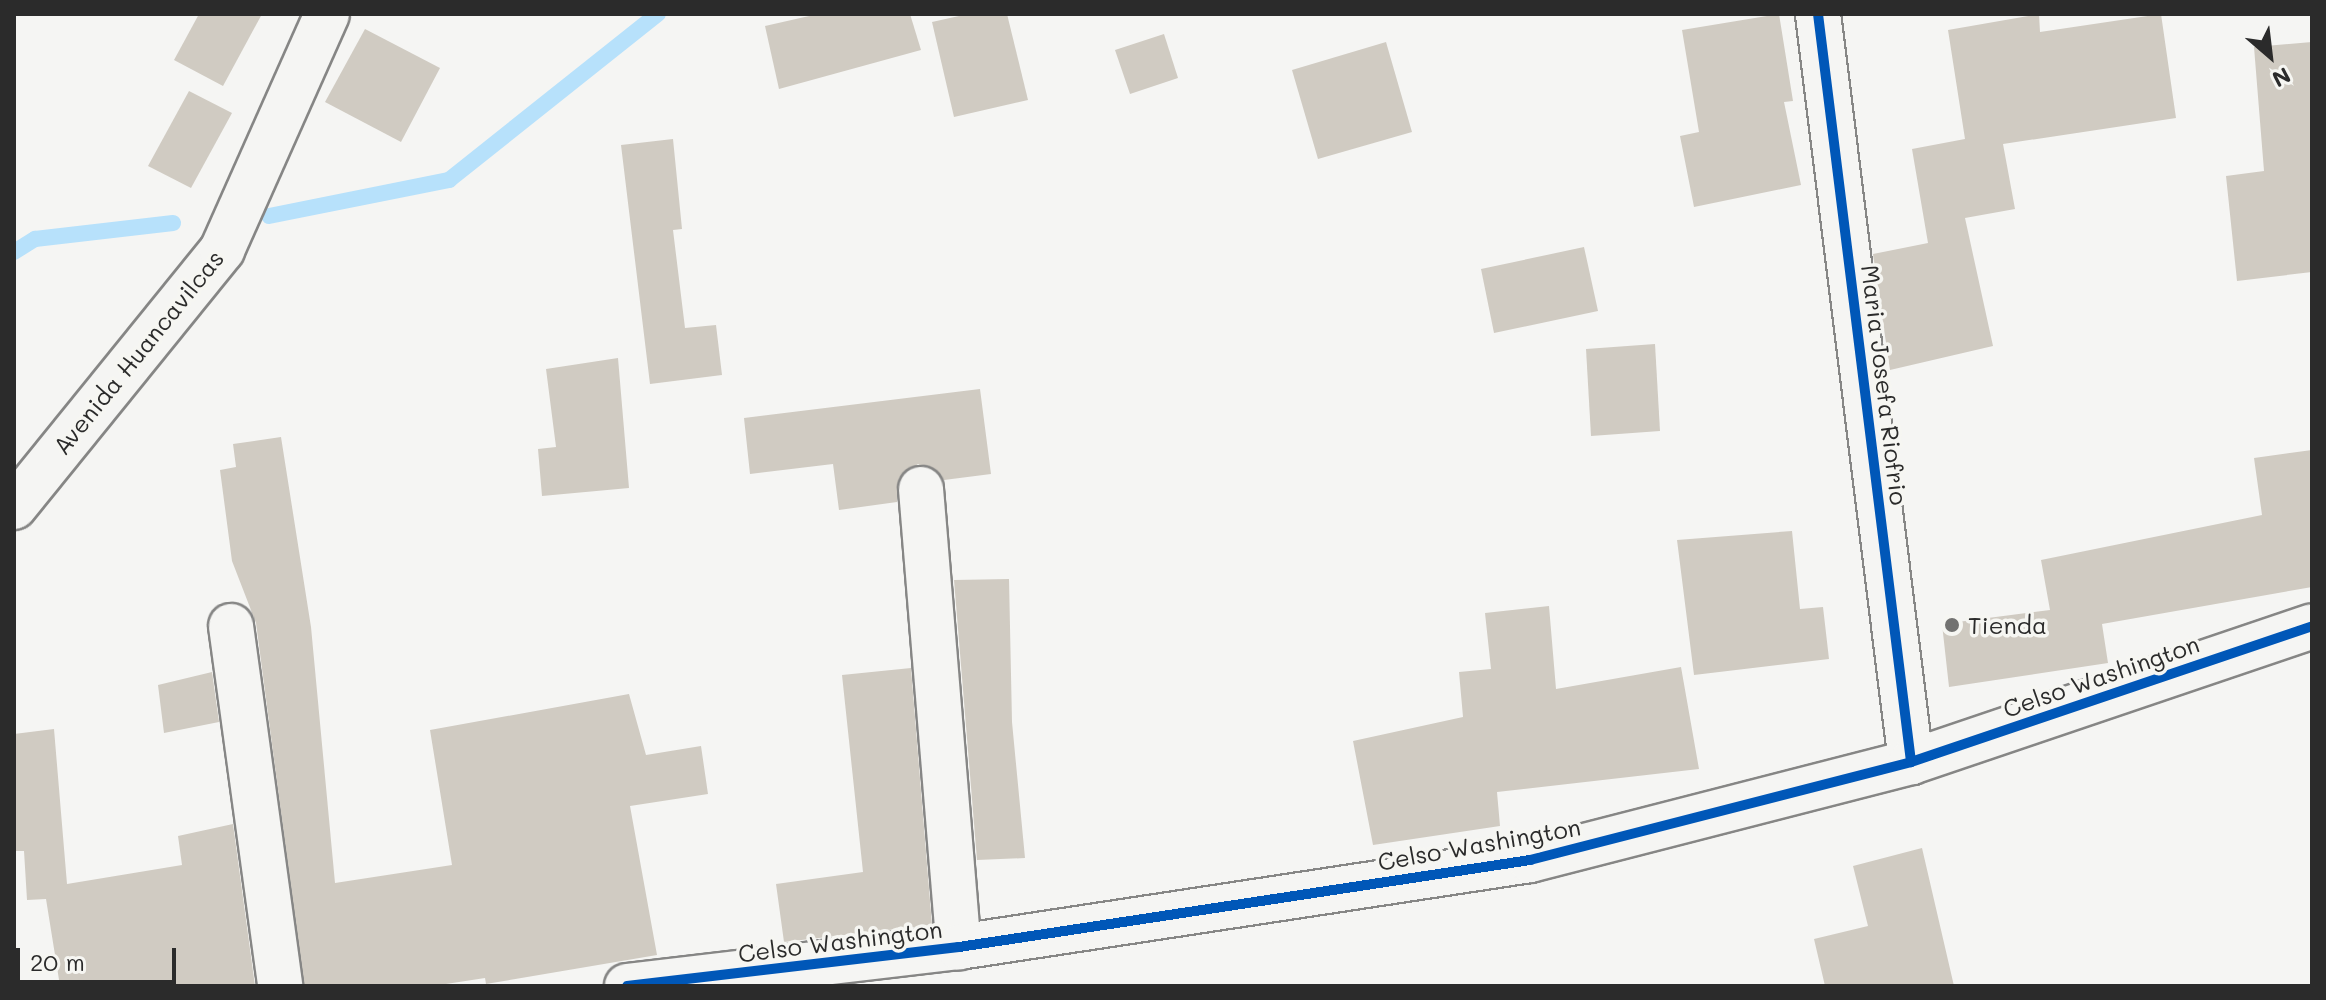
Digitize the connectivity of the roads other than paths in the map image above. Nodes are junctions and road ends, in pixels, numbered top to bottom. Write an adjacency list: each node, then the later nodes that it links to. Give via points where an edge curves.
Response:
1 (327, 14): 4 (street, Avenida Huancavilcas, via 222,250)
2 (1818, 14): 7 (street, Maria Josefa Riofrio)
3 (921, 489): 8 (street)
4 (14, 507)
5 (231, 626): 9 (street)
6 (2312, 626): 7 (street, Celso Washington)
7 (1911, 762): 8 (street, Celso Washington, via 1530,860)
8 (959, 947): 10 (street, Celso Washington)
9 (280, 986)
10 (627, 986)

